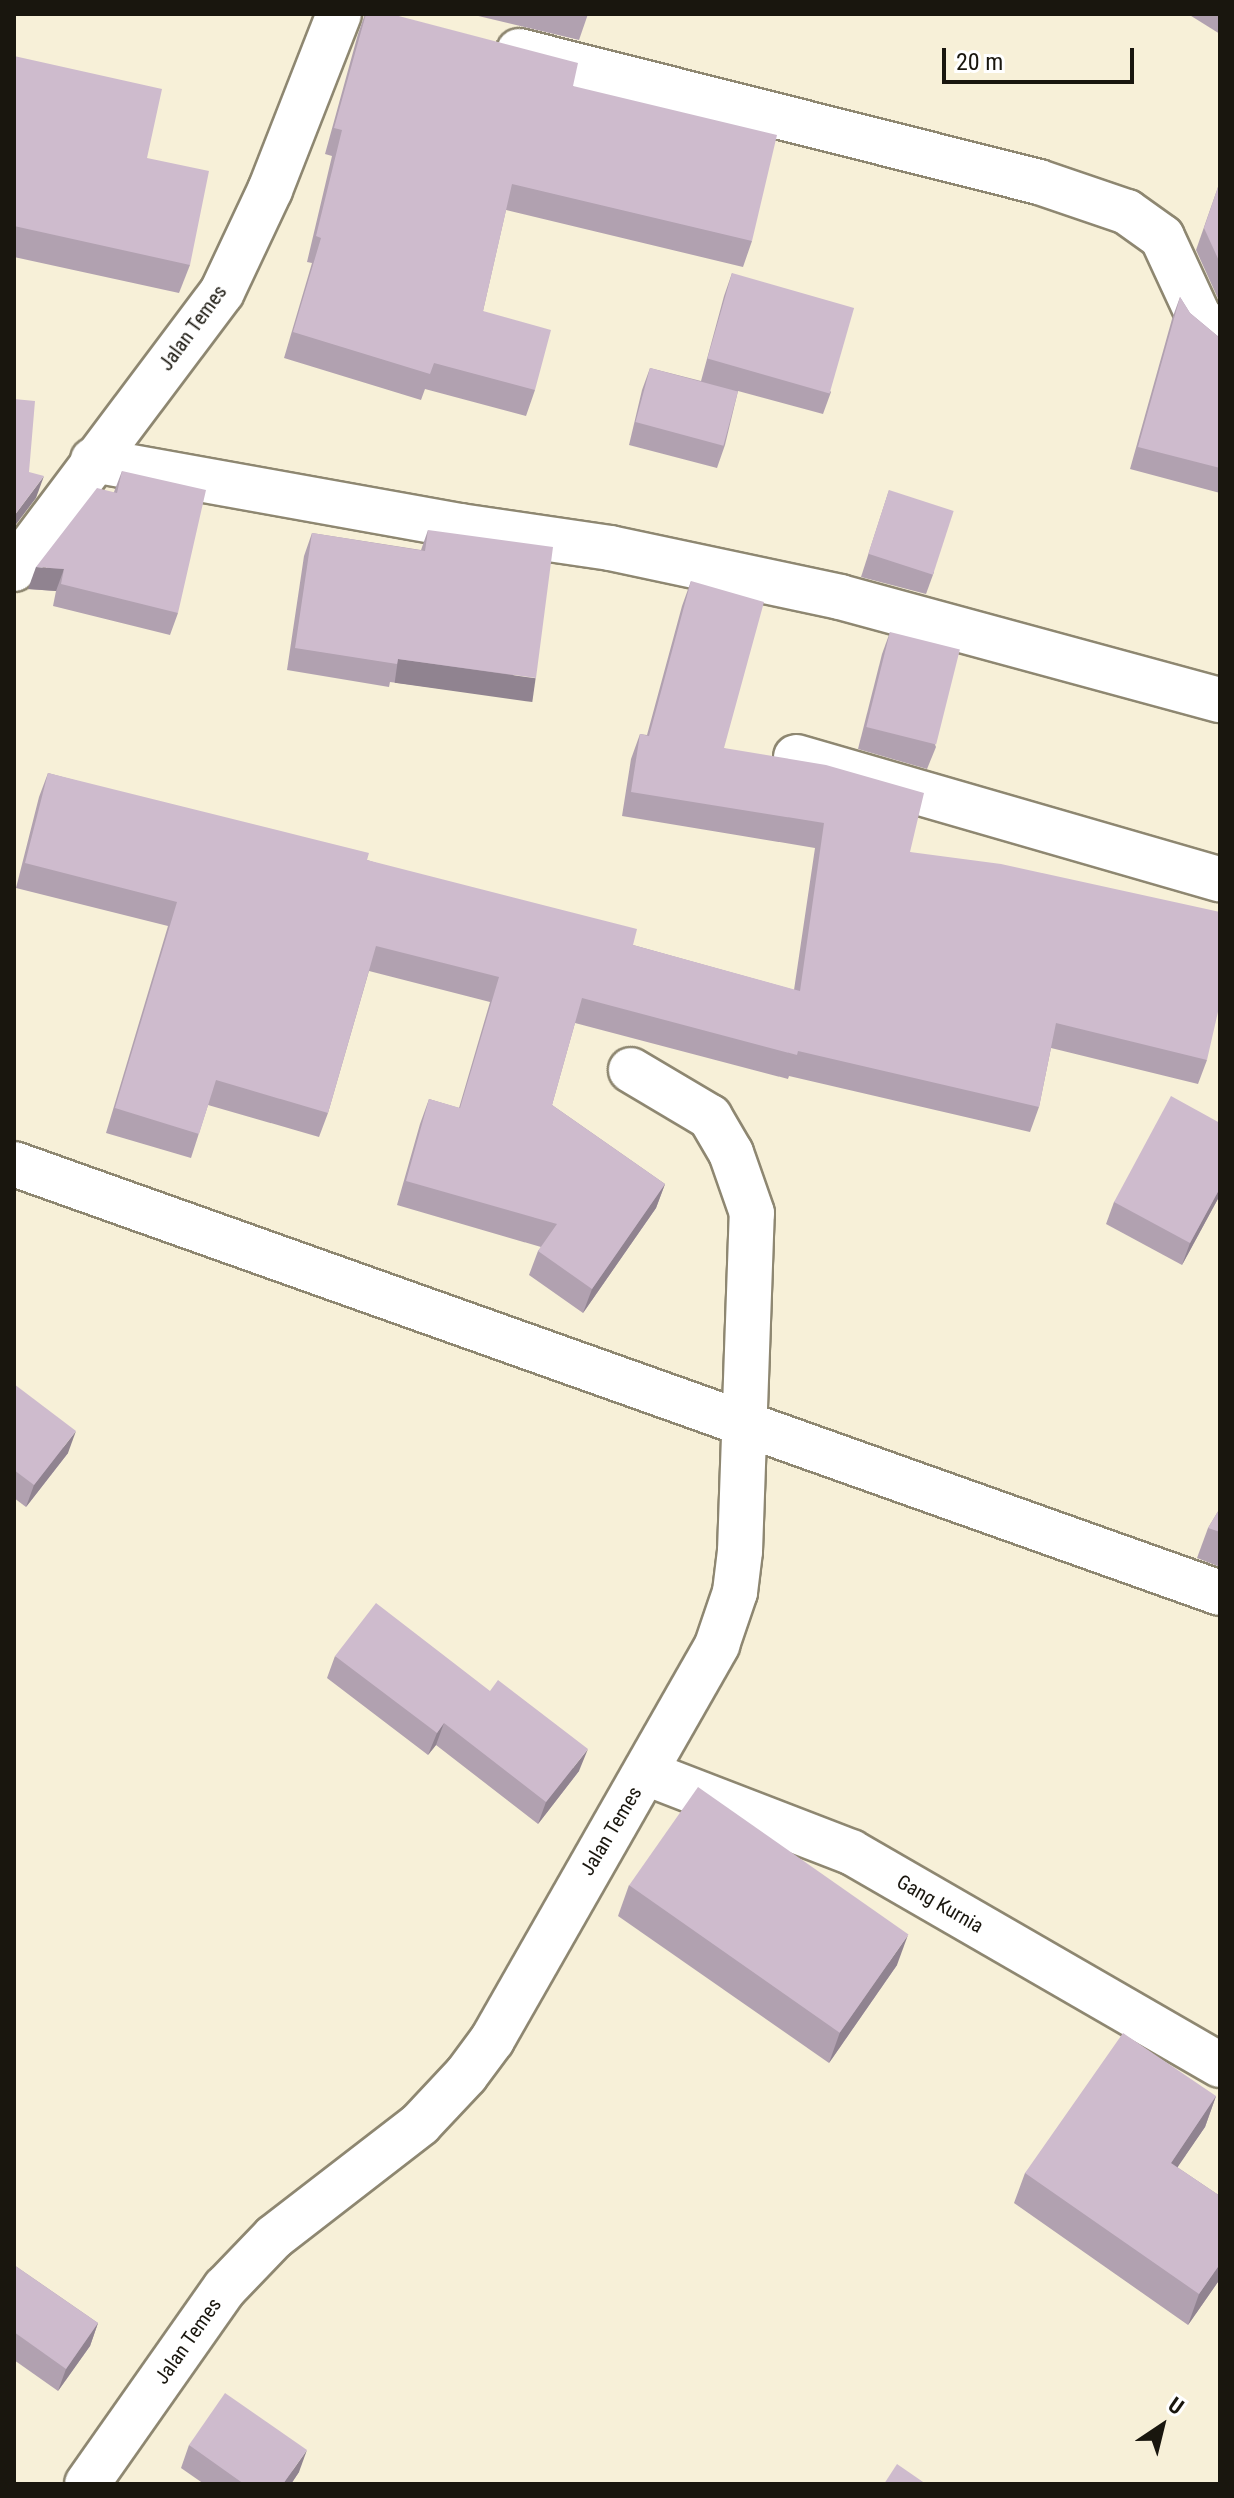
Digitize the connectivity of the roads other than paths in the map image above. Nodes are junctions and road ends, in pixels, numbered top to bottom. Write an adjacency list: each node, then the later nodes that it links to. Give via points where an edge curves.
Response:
1 (339, 14): 4 (street, Jalan Temes, via 270,190 222,292)
2 (482, 41): 3 (street, via 1039,182 1127,212 1162,237 1199,317)
3 (1220, 337)
4 (93, 460): 5 (street, Jalan Temes); 6 (street, via 625,551 840,597)
5 (14, 569)
6 (1220, 700)
7 (796, 757): 8 (street)
8 (1220, 879)
9 (631, 1070): 11 (street, Jalan Temes, via 710,1117 731,1153 752,1213)
10 (14, 1164): 11 (street)
11 (744, 1422): 12 (street); 13 (street, Jalan Temes, via 735,1592 717,1645)
12 (1220, 1593)
13 (646, 1773): 14 (street, Gang Kurnia, via 851,1852); 15 (street, Jalan Temes, via 492,2040 466,2075 420,2124 274,2237 225,2288)
14 (1220, 2065)
15 (87, 2484)

